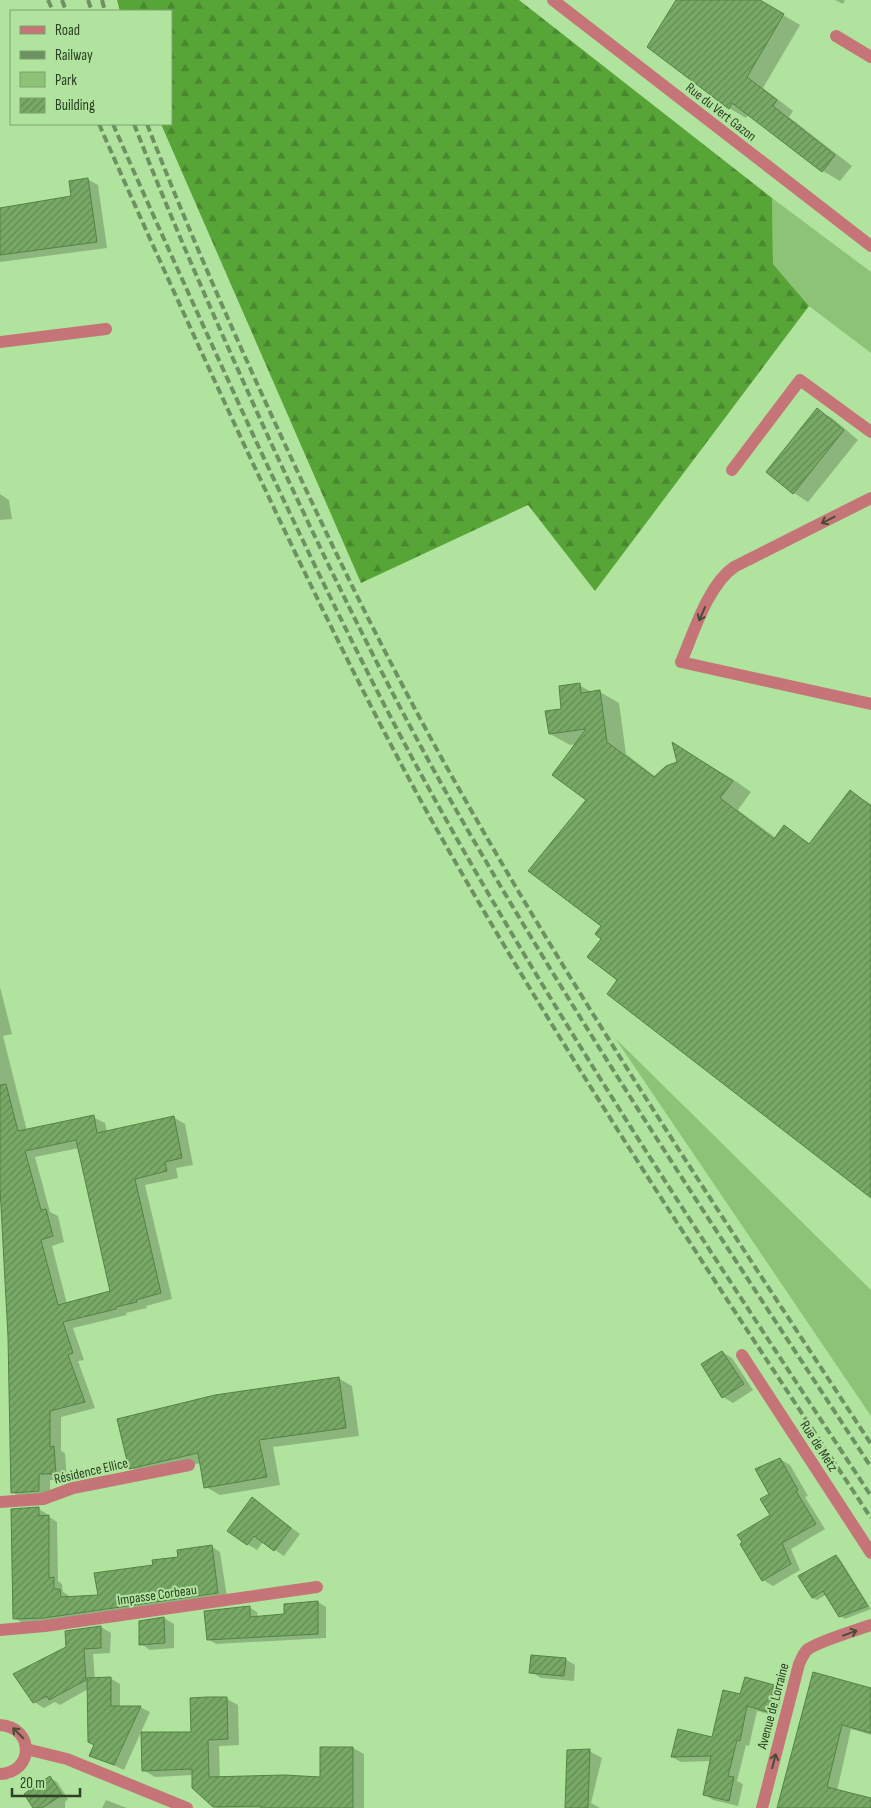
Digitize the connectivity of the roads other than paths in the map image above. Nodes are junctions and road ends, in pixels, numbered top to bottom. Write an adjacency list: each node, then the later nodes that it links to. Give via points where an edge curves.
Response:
1 (553, 0): 4 (street, Rue du Vert Gazon)
2 (836, 36): 3 (street)
3 (871, 57)
4 (871, 246)
5 (106, 329): 6 (street)
6 (0, 342)
7 (871, 432): 8 (street, via 800,380)
8 (732, 470)
9 (871, 498): 10 (street, one-way to 10, via 725,573 712,590 681,662)
10 (871, 704)
11 (742, 1356): 14 (street, Rue de Metz)
12 (189, 1465): 13 (street, Résidence Ellice, via 73,1488 43,1499)
13 (0, 1502)
14 (871, 1553)
15 (317, 1587): 17 (street, Impasse Corbeau)
16 (871, 1625): 22 (street, Avenue de Lorraine, one-way to 16, via 802,1658 816,1645)
17 (0, 1630)
18 (0, 1725): 19 (street, one-way to 18, via 16,1730)
19 (26, 1749): 20 (street, via 24,1760 17,1768); 21 (street, via 67,1760)
20 (0, 1775)
21 (187, 1808)
22 (762, 1808)

